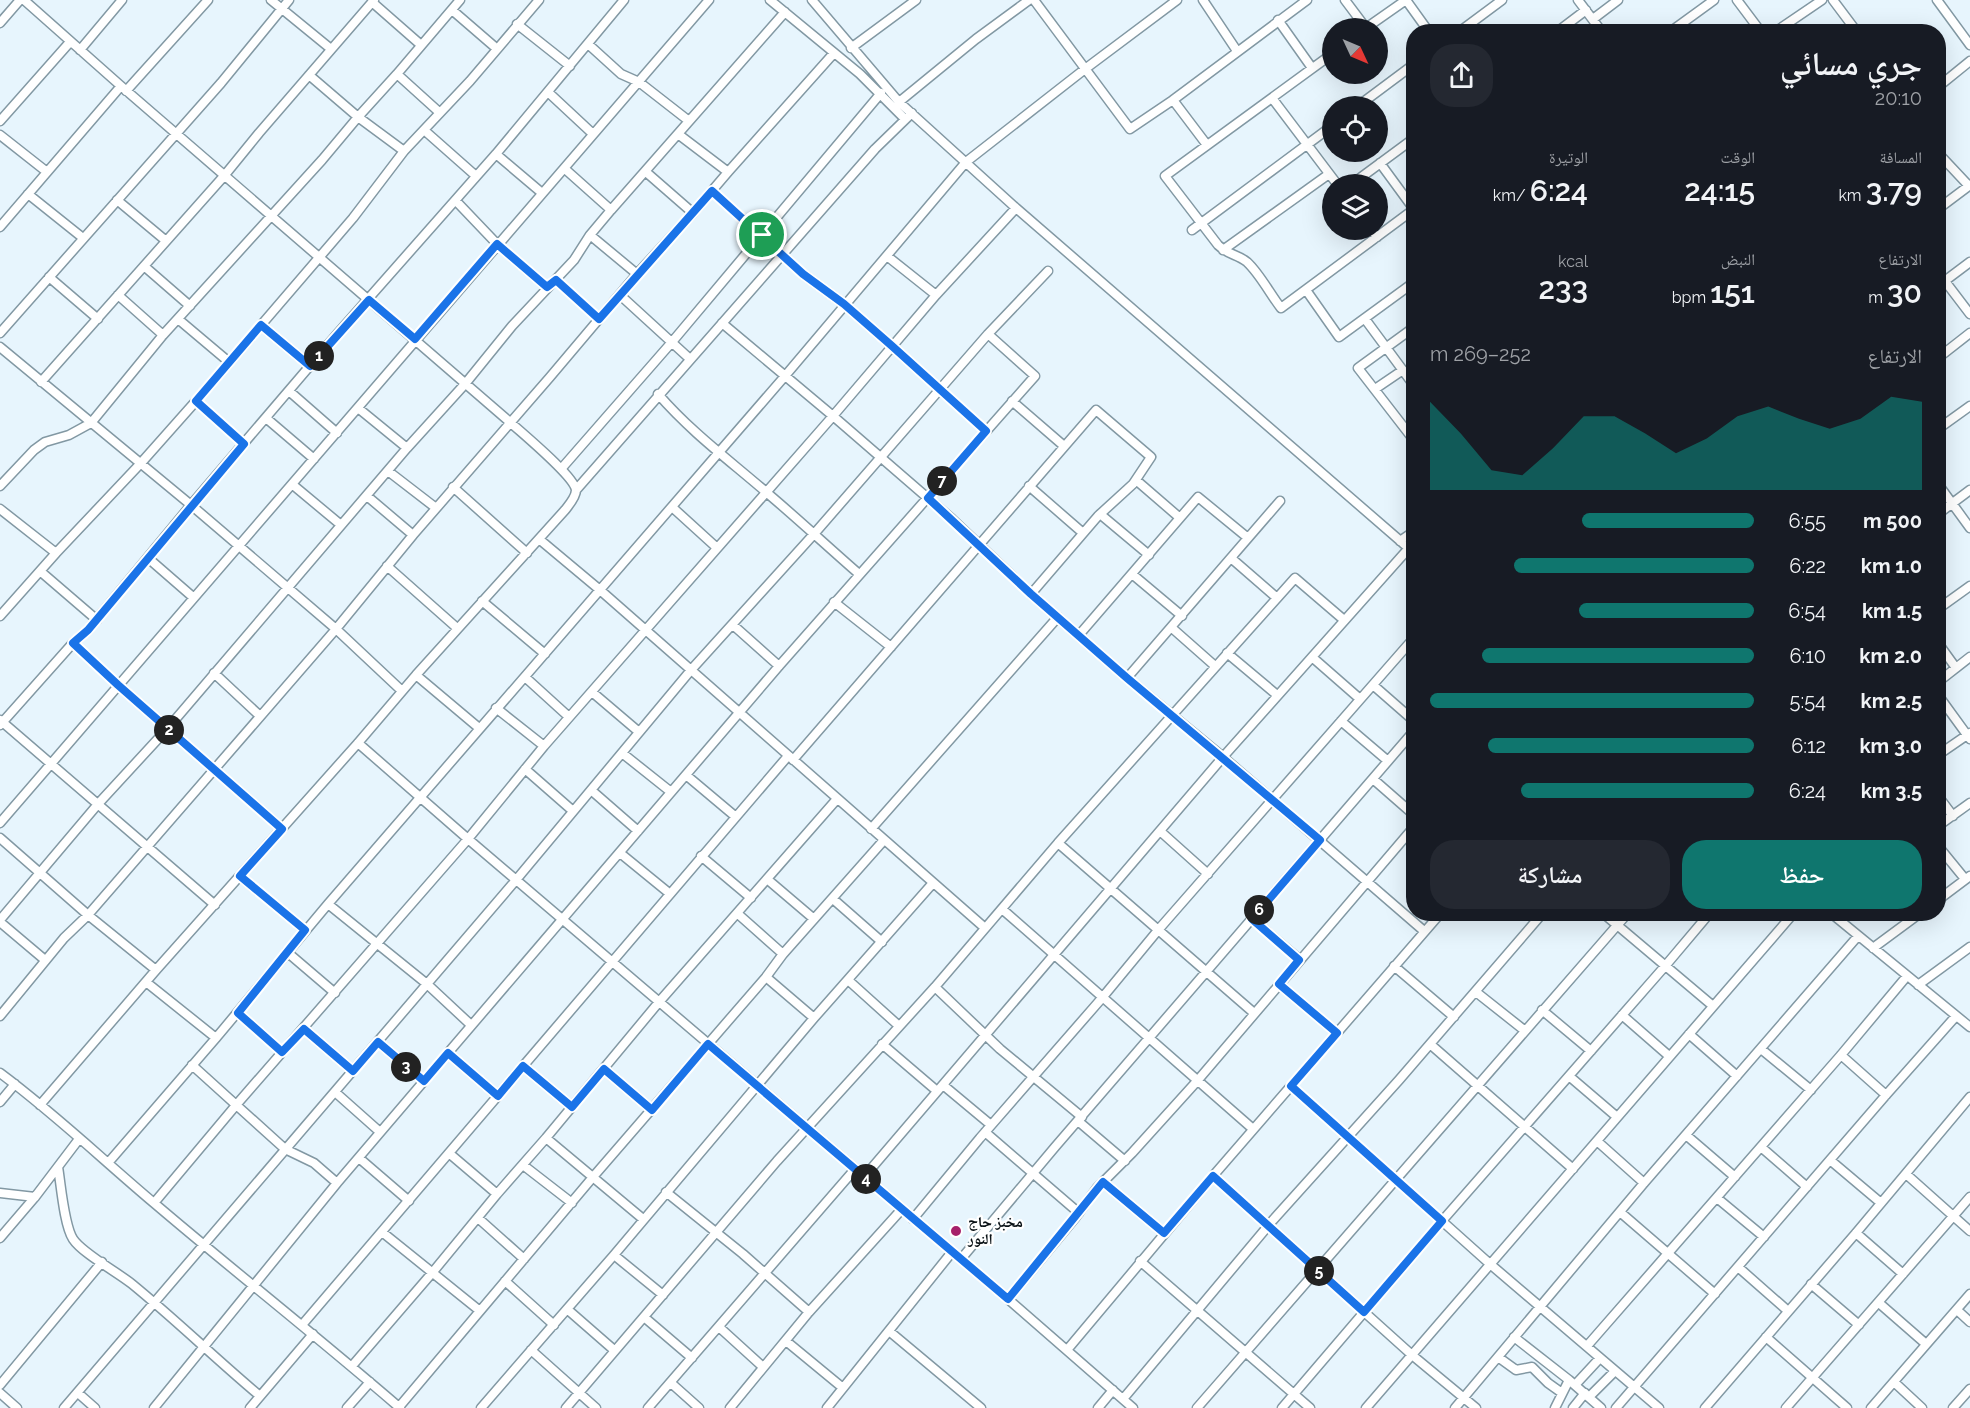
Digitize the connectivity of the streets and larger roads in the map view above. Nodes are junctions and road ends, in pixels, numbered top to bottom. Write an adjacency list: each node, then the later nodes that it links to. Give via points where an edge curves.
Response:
1 (22, 0): 28 (street); 37 (street)
2 (122, 0): 54 (street)
3 (208, 0): 67 (street)
4 (271, 0): 29 (street)
5 (290, 0): 29 (street)
6 (460, 0): 30 (street)
7 (539, 0): 38 (street)
8 (624, 0): 48 (street)
9 (709, 0): 66 (street)
10 (770, 0): 32 (street)
11 (812, 0): 52 (street)
12 (916, 0): 52 (street)
13 (1029, 0): 73 (street)
14 (1034, 0): 61 (street)
15 (1177, 0): 61 (street)
16 (1203, 0): 55 (street)
17 (1306, 0): 36 (street)
18 (1345, 0): 33 (street)
19 (1502, 0): 40 (street)
20 (1578, 0): 31 (street)
21 (1618, 0): 35 (street)
22 (1714, 0): 43 (street)
23 (1737, 0): 44 (street)
24 (1822, 0): 45 (street)
25 (1833, 0): 46 (street)
26 (1937, 0): 50 (street)
27 (373, 1): 49 (street); 53 (street)
28 (34, 3): 47 (street)
29 (283, 8): 53 (street); 80 (street)
30 (452, 10): 49 (street); 51 (street)
31 (1586, 10): 35 (street); 41 (street)
32 (785, 12): 56 (street); 78 (street)
33 (1358, 18)
34 (1380, 18): 39 (street, via 1406,0)
35 (1593, 19): 42 (street)
36 (1278, 20): 55 (street); 60 (street)
37 (0, 23)
38 (518, 24): 51 (street); 59 (street)
39 (1423, 24)
40 (1470, 24)
41 (1568, 24)
42 (1596, 24)
43 (1681, 24)
44 (1755, 24)
45 (1787, 24)
46 (1851, 24)
47 (70, 42): 54 (street); 77 (street)
48 (588, 44): 59 (street); 66 (street, via 621,74)
49 (422, 45): 63 (street)
50 (1970, 45)
51 (496, 48): 74 (street)
52 (851, 48): 73 (street)
53 (331, 49): 64 (street)
54 (80, 50): 67 (street)
55 (1237, 51): 72 (street)
56 (834, 53): 69 (street); 96 (street)
57 (1322, 61): 60 (street)
58 (1970, 62): 65 (street)
59 (570, 66): 68 (street)
60 (1312, 68): 71 (street)
61 (1085, 69): 72 (street, via 1130,129); 91 (street)
62 (1406, 70): 70 (street)
63 (397, 74): 74 (street); 76 (street)
64 (309, 75): 76 (street); 99 (street)
65 (1946, 81)
66 (639, 82): 78 (street); 81 (street)
67 (123, 89): 80 (street); 94 (street)
68 (549, 93): 81 (street); 89 (street)
69 (881, 93): 75 (street); 120 (street)
70 (1371, 96)
71 (1272, 98): 86 (street); 87 (street)
72 (1173, 100): 87 (street)
73 (899, 102): 75 (street)
74 (439, 112): 79 (street)
75 (908, 116): 91 (street); 126 (street)
76 (358, 117): 88 (street); 114 (street)
77 (0, 121)
78 (689, 122): 82 (street)
79 (424, 130): 88 (street); 100 (street)
80 (175, 133): 99 (street); 107 (street)
81 (593, 134): 93 (street)
82 (678, 134): 95 (street); 96 (street)
83 (1322, 134): 86 (street)
84 (0, 135): 94 (street)
85 (1406, 144): 92 (street)
86 (1307, 145): 97 (street); 115 (street)
87 (1207, 146): 115 (street, via 1165,177)
88 (404, 151): 128 (street)
89 (496, 154): 100 (street); 104 (street)
90 (1946, 161): 102 (street)
91 (966, 162): 110 (street); 127 (street)
92 (1380, 163): 98 (street); 106 (street)
93 (565, 169): 104 (street); 111 (street)
94 (47, 172): 105 (street)
95 (646, 172): 111 (street); 112 (street)
96 (728, 172): 103 (street)
97 (1329, 174)
98 (1365, 174)
99 (224, 176): 114 (street); 122 (street)
100 (476, 176): 108 (street)
101 (1322, 179): 125 (street)
102 (1970, 186): 109 (street)
103 (712, 191): 112 (street); 120 (street)
104 (542, 193): 124 (street)
105 (28, 194): 117 (street); 121 (street)
106 (1406, 199)
107 (117, 200): 121 (street); 122 (street)
108 (456, 201): 124 (street); 143 (street)
109 (1946, 203)
110 (1016, 208): 142 (street); 225 (street)
111 (611, 210): 119 (street)
112 (693, 213): 132 (street)
113 (1406, 213): 116 (street)
114 (272, 216): 128 (street); 145 (street)
115 (1201, 224): 118 (street); 125 (street)
116 (1388, 224)
117 (0, 226)
118 (1192, 230)
119 (590, 235): 132 (street); 134 (street)
120 (762, 235): 126 (street); 159 (street)
121 (83, 238): 133 (street)
122 (165, 240): 130 (street)
123 (1366, 240): 139 (street)
124 (497, 244): 136 (street); 158 (street)
125 (1223, 250): 139 (street, via 1248,263 1281,308)
126 (782, 254): 144 (street); 151 (street)
127 (887, 256): 142 (street); 144 (street)
128 (320, 257): 143 (street); 152 (street)
129 (1970, 262): 135 (street)
130 (144, 266): 140 (street); 145 (street)
131 (1048, 271): 156 (street)
132 (638, 274): 141 (street)
133 (49, 277): 147 (street); 153 (street)
134 (556, 280): 136 (street); 149 (street)
135 (1946, 280)
136 (547, 287): 171 (street)
137 (1406, 288): 150 (street)
138 (1946, 289): 146 (street)
139 (1306, 290): 150 (street, via 1339,338)
140 (118, 295): 147 (street); 157 (street)
141 (620, 295): 149 (street); 159 (street)
142 (936, 295): 160 (street)
143 (369, 300): 158 (street); 166 (street)
144 (844, 304): 160 (street); 169 (street)
145 (190, 306): 148 (street)
146 (1970, 315)
147 (98, 319): 170 (street)
148 (177, 319): 157 (street); 165 (street)
149 (599, 319): 183 (street)
150 (1365, 319): 161 (street)
151 (722, 323): 164 (street); 169 (street)
152 (261, 325): 165 (street); 166 (street)
153 (0, 333)
154 (1406, 333): 161 (street)
155 (1970, 333): 163 (street)
156 (988, 334): 172 (street); 177 (street, via 1035,375)
157 (163, 335): 182 (street)
158 (415, 339): 171 (street); 179 (street)
159 (672, 342): 164 (street); 195 (street)
160 (892, 346): 172 (street); 180 (street)
161 (1386, 347): 167 (street); 173 (street, via 1358,368)
162 (1, 350): 170 (street)
163 (1946, 352)
164 (690, 359): 175 (street)
165 (229, 362): 176 (street)
166 (310, 366): 174 (street)
167 (1402, 370): 168 (street); 173 (street)
168 (1406, 375)
169 (785, 376): 180 (street); 191 (street)
170 (41, 382): 182 (street)
171 (465, 384): 183 (street); 190 (street)
172 (939, 389): 185 (street); 192 (street)
173 (1375, 389): 186 (street)
174 (289, 391): 181 (street); 187 (street)
175 (658, 394): 191 (street); 202 (street)
176 (196, 401): 188 (street); 194 (street)
177 (1012, 401): 185 (street); 189 (street)
178 (1970, 406): 184 (street)
179 (358, 408): 187 (street); 190 (street)
180 (834, 416): 192 (street); 204 (street)
181 (266, 418): 188 (street); 193 (street)
182 (91, 423): 194 (street); 199 (street, via 45,442)
183 (511, 423): 195 (street); 201 (street)
184 (1946, 423)
185 (986, 431): 207 (street)
186 (1406, 431)
187 (337, 433): 193 (street)
188 (244, 444): 210 (street)
189 (1064, 446): 197 (street, via 1096,410 1151,457); 200 (street)
190 (407, 448): 196 (street)
191 (717, 453): 204 (street); 211 (street)
192 (879, 457): 207 (street); 221 (street)
193 (314, 459): 198 (street)
194 (141, 463): 210 (street); 230 (street)
195 (561, 469): 202 (street)
196 (388, 471): 206 (street); 212 (street)
197 (1136, 480): 215 (street); 216 (street)
198 (292, 484): 217 (street); 227 (street)
199 (0, 486)
200 (1029, 486): 219 (street); 226 (street)
201 (453, 487): 212 (street); 231 (street)
202 (576, 490): 224 (street, via 565,510)
203 (1970, 490): 209 (street)
204 (766, 492): 221 (street); 229 (street)
205 (1946, 495): 209 (street)
206 (367, 496): 217 (street); 220 (street)
207 (928, 498): 226 (street); 238 (street)
208 (1280, 501): 223 (street)
209 (1952, 504): 213 (street); 218 (street)
210 (191, 505): 227 (street); 234 (street)
211 (672, 507): 229 (street); 242 (street)
212 (436, 508): 220 (street)
213 (1946, 508)
214 (0, 509): 230 (street)
215 (1100, 514): 219 (street); 232 (street)
216 (1180, 518): 223 (street, via 1198,497); 232 (street)
217 (341, 525): 241 (street)
218 (1970, 528)
219 (1083, 533): 243 (street)
220 (413, 534): 236 (street)
221 (814, 534): 238 (street); 254 (street)
222 (1406, 537): 225 (street)
223 (1248, 538): 235 (street)
224 (539, 540): 231 (street); 242 (street)
225 (1401, 541): 228 (street)
226 (979, 545): 243 (street); 261 (street)
227 (239, 546): 241 (street); 244 (street)
228 (1406, 546)
229 (716, 547): 258 (street)
230 (56, 553): 237 (street)
231 (526, 553): 246 (street)
232 (1149, 555): 239 (street)
233 (1406, 555): 253 (street)
234 (148, 558): 244 (street); 252 (street)
235 (1231, 558): 245 (street); 250 (street)
236 (387, 566): 255 (street); 257 (street)
237 (40, 571): 249 (street); 252 (street)
238 (859, 574): 247 (street)
239 (1132, 574): 250 (street); 259 (street)
240 (1970, 586): 248 (street)
241 (287, 588): 257 (street); 272 (street)
242 (600, 590): 258 (street); 264 (street)
243 (1031, 594): 251 (street)
244 (194, 598): 277 (street)
245 (1277, 598): 253 (street, via 1295,578); 263 (street)
246 (482, 601): 255 (street); 264 (street)
247 (834, 602): 261 (street); 268 (street)
248 (1946, 603)
249 (0, 616)
250 (1182, 616): 256 (street)
251 (1058, 617): 259 (street); 324 (street)
252 (97, 620): 260 (street)
253 (1344, 620): 266 (street)
254 (733, 625): 268 (street); 271 (street)
255 (457, 628): 273 (street)
256 (1172, 628): 269 (street); 276 (street)
257 (336, 629): 279 (street); 288 (street)
258 (645, 629): 271 (street); 280 (street)
259 (1079, 635): 276 (street)
260 (73, 643): 277 (street); 291 (street)
261 (891, 647): 302 (street)
262 (1406, 647): 278 (street)
263 (1227, 653): 269 (street); 281 (street)
264 (544, 654): 275 (street)
265 (1946, 654): 270 (street)
266 (1312, 657): 281 (street); 282 (street)
267 (1970, 657): 270 (street)
268 (779, 666): 285 (street)
269 (1215, 666): 287 (street)
270 (1956, 668): 274 (street)
271 (691, 670): 285 (street); 294 (street)
272 (214, 673): 288 (street); 292 (street)
273 (416, 675): 279 (street); 293 (street)
274 (1946, 676)
275 (525, 677): 284 (street); 289 (street)
276 (1127, 678): 287 (street)
277 (118, 685): 292 (street); 304 (street)
278 (1373, 685): 282 (street); 286 (street)
279 (402, 691): 297 (street)
280 (592, 692): 289 (street); 294 (street)
281 (1276, 695): 301 (street)
282 (1360, 699): 290 (street)
283 (1946, 705): 295 (street)
284 (496, 708): 293 (street); 298 (street)
285 (740, 712): 302 (street); 307 (street)
286 (1406, 714)
287 (1173, 715): 301 (street); 332 (street)
288 (260, 716): 305 (street)
289 (569, 717): 298 (street)
290 (1341, 721): 303 (street); 313 (street)
291 (1, 722): 304 (street)
292 (168, 728): 305 (street); 315 (street)
293 (479, 728): 311 (street)
294 (639, 732): 300 (street)
295 (1969, 735): 299 (street)
296 (1406, 740): 303 (street)
297 (358, 743): 311 (street); 323 (street)
298 (544, 746): 306 (street)
299 (1946, 750)
300 (622, 753): 309 (street); 310 (street)
301 (1222, 757): 313 (street); 326 (street)
302 (790, 758): 312 (street); 320 (street)
303 (1388, 761): 308 (street)
304 (49, 764): 315 (street); 322 (street)
305 (214, 769): 323 (street); 333 (street)
306 (525, 770): 318 (street); 329 (street)
307 (686, 775): 310 (street); 320 (street)
308 (1373, 779): 317 (street); 331 (street)
309 (591, 790): 318 (street); 325 (street)
310 (671, 792): 325 (street)
311 (421, 798): 329 (street); 350 (street)
312 (837, 799): 324 (street); 341 (street)
313 (1273, 800): 331 (street); 338 (street)
314 (1970, 803): 319 (street)
315 (98, 804): 333 (street); 337 (street)
316 (1946, 807): 319 (street)
317 (1406, 808)
318 (573, 811): 342 (street)
319 (1953, 816): 321 (street)
320 (736, 817): 336 (street)
321 (1946, 821)
322 (0, 823)
323 (282, 829): 339 (street)
324 (871, 829): 330 (street)
325 (638, 831): 334 (street)
326 (1160, 831): 338 (street); 345 (street)
327 (1406, 836): 343 (street)
328 (0, 838): 337 (street)
329 (468, 839): 342 (street); 376 (street)
330 (884, 840): 344 (street); 349 (street)
331 (1320, 840): 343 (street); 357 (street)
332 (1058, 843): 345 (street); 352 (street)
333 (147, 846): 351 (street); 354 (street)
334 (620, 853): 346 (street); 358 (street)
335 (1946, 855): 340 (street)
336 (701, 856): 346 (street); 348 (street)
337 (40, 872): 354 (street); 359 (street)
338 (1208, 874): 371 (street)
339 (240, 876): 351 (street); 372 (street)
340 (1967, 878): 347 (street)
341 (766, 879): 348 (street); 356 (street)
342 (516, 880): 358 (street); 393 (street)
343 (1366, 882): 355 (street); 383 (street)
344 (933, 883): 370 (street); 375 (street)
345 (1111, 888): 371 (street); 381 (street)
346 (669, 893): 384 (street)
347 (1946, 894)
348 (751, 898): 353 (street)
349 (833, 899): 356 (street); 375 (street)
350 (328, 904): 372 (street); 376 (street)
351 (215, 905): 387 (street)
352 (1002, 909): 370 (street); 381 (street)
353 (738, 914): 380 (street); 400 (street)
354 (88, 915): 382 (street); 387 (street)
355 (1406, 915)
356 (814, 919): 380 (street)
357 (1252, 919): 383 (street); 388 (street)
358 (563, 920): 384 (street); 410 (street)
359 (0, 921): 382 (street)
360 (1413, 921): 373 (street)
361 (1434, 921): 373 (street)
362 (1536, 921): 397 (street)
363 (1613, 921): 369 (street)
364 (1620, 921): 369 (street)
365 (1703, 921): 385 (street)
366 (1787, 921): 401 (street)
367 (1840, 921): 374 (street)
368 (1910, 921): 378 (street)
369 (1617, 924): 385 (street); 402 (street)
370 (986, 928): 396 (street)
371 (1159, 929): 388 (street); 399 (street)
372 (305, 930): 379 (street)
373 (1425, 931): 386 (street)
374 (1858, 936): 378 (street); 424 (street)
375 (882, 942): 391 (street)
376 (378, 943): 393 (street); 398 (street)
377 (1970, 947): 395 (street)
378 (1873, 948): 389 (street)
379 (287, 952): 398 (street); 403 (street)
380 (783, 954): 390 (street)
381 (1053, 954): 399 (street); 417 (street)
382 (45, 960): 405 (street)
383 (1299, 960): 394 (street)
384 (612, 962): 400 (street); 431 (street)
385 (1666, 965): 401 (street); 406 (street)
386 (1394, 966): 408 (street); 415 (street)
387 (156, 970): 392 (street)
388 (1207, 970): 404 (street); 419 (street)
389 (1907, 976): 395 (street); 428 (street)
390 (766, 977): 409 (street); 421 (street)
391 (848, 980): 409 (street); 411 (street)
392 (146, 982): 418 (street); 452 (street)
393 (426, 984): 410 (street); 420 (street)
394 (1279, 984): 404 (street); 415 (street)
395 (1918, 985): 407 (street)
396 (935, 987): 411 (street); 417 (street)
397 (1476, 992): 408 (street); 414 (street)
398 (334, 993): 413 (street)
399 (1102, 998): 419 (street); 435 (street)
400 (659, 1002): 421 (street); 432 (street)
401 (1713, 1006): 416 (street)
402 (1542, 1010): 414 (street); 425 (street)
403 (238, 1013): 418 (street); 426 (street)
404 (1254, 1013): 438 (street)
405 (0, 1016)
406 (1622, 1016): 425 (street); 429 (street)
407 (1956, 1016): 412 (street); 447 (street)
408 (1454, 1017): 423 (street)
409 (814, 1018): 441 (street)
410 (471, 1025): 427 (street)
411 (899, 1026): 422 (street)
412 (1969, 1026)
413 (304, 1029): 426 (street); 433 (street)
414 (1524, 1030): 442 (street)
415 (1337, 1033): 443 (street)
416 (1689, 1034): 429 (street); 437 (street)
417 (986, 1036): 435 (street); 444 (street)
418 (216, 1038): 430 (street)
419 (1150, 1038): 438 (street); 456 (street)
420 (378, 1042): 433 (street); 439 (street)
421 (708, 1044): 441 (street); 454 (street)
422 (882, 1044): 444 (street); 458 (street)
423 (1430, 1044): 442 (street); 463 (street)
424 (1761, 1049): 437 (street); 445 (street)
425 (1591, 1051): 436 (street)
426 (282, 1052): 451 (street)
427 (448, 1053): 439 (street); 448 (street)
428 (1841, 1055): 445 (street); 447 (street)
429 (1670, 1056): 455 (street)
430 (192, 1065): 451 (street); 473 (street)
431 (523, 1066): 448 (street); 453 (street)
432 (604, 1069): 453 (street); 454 (street)
433 (353, 1071): 446 (street)
434 (0, 1073): 440 (street)
435 (1034, 1076): 456 (street); 459 (street)
436 (1569, 1076): 455 (street); 457 (street)
437 (1737, 1076): 462 (street)
438 (1198, 1080): 460 (street); 472 (street)
439 (424, 1081): 461 (street)
440 (15, 1084): 450 (street); 452 (street)
441 (756, 1085): 458 (street); 489 (street)
442 (1478, 1085): 457 (street); 484 (street)
443 (1291, 1086): 460 (street); 463 (street)
444 (940, 1088): 459 (street); 482 (street)
445 (1811, 1090): 467 (street)
446 (335, 1092): 461 (street); 468 (street)
447 (1886, 1095): 471 (street)
448 (498, 1096): 469 (street)
449 (1970, 1097): 479 (street)
450 (0, 1102)
451 (237, 1104): 468 (street); 496 (street)
452 (40, 1105): 465 (street)
453 (572, 1107): 464 (street)
454 (652, 1110): 481 (street)
455 (1617, 1117): 466 (street)
456 (1080, 1119): 472 (street); 478 (street)
457 (1525, 1127): 477 (street); 506 (street)
458 (807, 1128): 476 (street); 510 (street)
459 (988, 1128): 478 (street); 505 (street)
460 (1253, 1129): 480 (street)
461 (380, 1132): 470 (street)
462 (1686, 1135): 483 (street); 487 (street)
463 (1347, 1137): 484 (street); 507 (street)
464 (546, 1138): 474 (street); 481 (street)
465 (79, 1139): 473 (street); 475 (street)
466 (1596, 1141): 477 (street); 487 (street)
467 (1761, 1147): 483 (street); 488 (street)
468 (285, 1149): 486 (street, via 314,1163); 515 (street)
469 (450, 1154): 491 (street); 495 (street)
470 (359, 1158): 486 (street); 495 (street)
471 (1830, 1160): 488 (street); 498 (street)
472 (1125, 1161): 485 (street)
473 (108, 1163): 496 (street)
474 (524, 1165): 491 (street); 497 (street)
475 (58, 1167): 492 (street); 522 (street, via 73,1239)
476 (855, 1169): 482 (street); 527 (street)
477 (1573, 1169): 523 (street)
478 (1033, 1173): 501 (street); 520 (street)
479 (1906, 1174): 498 (street); 502 (street)
480 (1213, 1176): 507 (street); 511 (street)
481 (593, 1177): 497 (street); 504 (street)
482 (864, 1177): 499 (street)
483 (1735, 1177): 494 (street)
484 (1395, 1180): 506 (street); 525 (street)
485 (1103, 1182): 501 (street); 511 (street)
486 (337, 1183): 531 (street)
487 (1644, 1183): 500 (street)
488 (1807, 1187): 513 (street)
489 (666, 1192): 504 (street); 510 (street)
490 (0, 1193): 492 (street)
491 (497, 1194): 503 (street)
492 (35, 1197): 514 (street)
493 (1970, 1197): 502 (street)
494 (1717, 1198): 513 (street); 517 (street)
495 (409, 1201): 509 (street)
496 (154, 1203): 515 (street)
497 (572, 1203): 519 (street)
498 (1881, 1203): 512 (street)
499 (902, 1209): 505 (street); 544 (street)
500 (1620, 1212): 517 (street); 538 (street)
501 (1079, 1213): 535 (street)
502 (1953, 1216): 508 (street); 528 (street)
503 (478, 1218): 519 (street); 526 (street)
504 (643, 1219): 518 (street)
505 (914, 1219): 516 (street)
506 (1442, 1221): 523 (street); 545 (street)
507 (1268, 1226): 525 (street); 542 (street)
508 (1970, 1231)
509 (382, 1232): 526 (street); 548 (street)
510 (715, 1232): 527 (street); 534 (street)
511 (1164, 1233): 521 (street)
512 (1856, 1233): 528 (street); 530 (street)
513 (1764, 1237): 524 (street)
514 (0, 1238)
515 (204, 1245): 531 (street); 537 (street)
516 (952, 1252): 520 (street); 552 (street)
517 (1669, 1254): 532 (street); 558 (street)
518 (614, 1255): 534 (street); 539 (street)
519 (524, 1259): 529 (street)
520 (961, 1259): 535 (street)
521 (1140, 1261): 542 (street); 562 (street)
522 (102, 1262): 537 (street); 577 (street)
523 (1490, 1264): 538 (street); 564 (street)
524 (1738, 1267): 532 (street); 543 (street)
525 (1317, 1270): 545 (street); 563 (street)
526 (432, 1273): 541 (street); 568 (street)
527 (766, 1273): 544 (street); 551 (street)
528 (1904, 1274): 536 (street)
529 (505, 1281): 541 (street); 549 (street)
530 (1811, 1284): 543 (street); 550 (street)
531 (253, 1287): 548 (street); 559 (street)
532 (1715, 1294): 580 (street)
533 (1970, 1294): 540 (street)
534 (663, 1295): 546 (street)
535 (1008, 1299): 562 (street)
536 (1879, 1303): 550 (street); 557 (street)
537 (155, 1304): 559 (street); 584 (street)
538 (1540, 1306): 554 (street); 558 (street)
539 (567, 1309): 549 (street); 561 (street)
540 (1957, 1310): 547 (street); 557 (street)
541 (480, 1311): 599 (street)
542 (1198, 1311): 563 (street); 590 (street)
543 (1788, 1311): 555 (street)
544 (809, 1312): 556 (street)
545 (1364, 1312): 564 (street); 587 (street)
546 (644, 1317): 561 (street); 566 (street)
547 (1970, 1322)
548 (302, 1325): 553 (street)
549 (554, 1325): 560 (street)
550 (1859, 1325): 572 (street)
551 (719, 1327): 566 (street); 569 (street)
552 (889, 1331): 579 (street); 607 (street)
553 (313, 1334): 568 (street); 589 (street)
554 (1514, 1337): 565 (street); 571 (street)
555 (1766, 1337): 572 (street); 620 (street)
556 (786, 1341): 569 (street); 579 (street)
557 (1926, 1344): 575 (street)
558 (1587, 1346): 567 (street)
559 (203, 1347): 589 (street); 596 (street)
560 (531, 1350): 585 (street); 600 (street)
561 (614, 1350): 585 (street)
562 (1067, 1350): 582 (street)
563 (1247, 1351): 587 (street); 610 (street)
564 (1412, 1355): 591 (street); 613 (street)
565 (1498, 1357): 578 (street, via 1516,1370 1532,1367); 591 (street)
566 (692, 1358): 576 (street)
567 (1600, 1358): 570 (street); 574 (street)
568 (352, 1366): 573 (street)
569 (764, 1367): 605 (street)
570 (1615, 1371): 580 (street); 588 (street)
571 (1561, 1373): 574 (street); 578 (street)
572 (1812, 1378): 621 (street); 622 (street)
573 (370, 1382): 598 (street); 599 (street)
574 (1572, 1382): 586 (street); 588 (street)
575 (1894, 1382): 623 (street); 624 (street)
576 (671, 1383): 603 (street); 604 (street)
577 (0, 1384)
578 (1552, 1386): 586 (street)
579 (843, 1388): 606 (street)
580 (1635, 1388): 618 (street); 619 (street)
581 (1970, 1389): 625 (street)
582 (1113, 1390): 590 (street); 608 (street)
583 (0, 1393): 593 (street)
584 (78, 1393): 594 (street); 595 (street)
585 (579, 1393): 601 (street); 602 (street)
586 (1562, 1393): 592 (street)
587 (1294, 1394): 611 (street); 612 (street)
588 (1587, 1395): 616 (street); 617 (street)
589 (260, 1396): 597 (street)
590 (1123, 1399): 609 (street)
591 (1463, 1399): 614 (street); 615 (street)
592 (1557, 1407)
593 (16, 1408)
594 (64, 1408)
595 (95, 1408)
596 (154, 1408)
597 (250, 1408)
598 (347, 1408)
599 (399, 1408)
600 (481, 1408)
601 (566, 1408)
602 (596, 1408)
603 (648, 1408)
604 (699, 1408)
605 (730, 1408)
606 (827, 1408)
607 (981, 1408)
608 (1098, 1408)
609 (1133, 1408)
610 (1197, 1408)
611 (1282, 1408)
612 (1310, 1408)
613 (1366, 1408)
614 (1455, 1408)
615 (1476, 1408)
616 (1573, 1408)
617 (1601, 1408)
618 (1616, 1408)
619 (1659, 1408)
620 (1705, 1408)
621 (1786, 1408)
622 (1847, 1408)
623 (1871, 1408)
624 (1922, 1408)
625 (1953, 1408)

